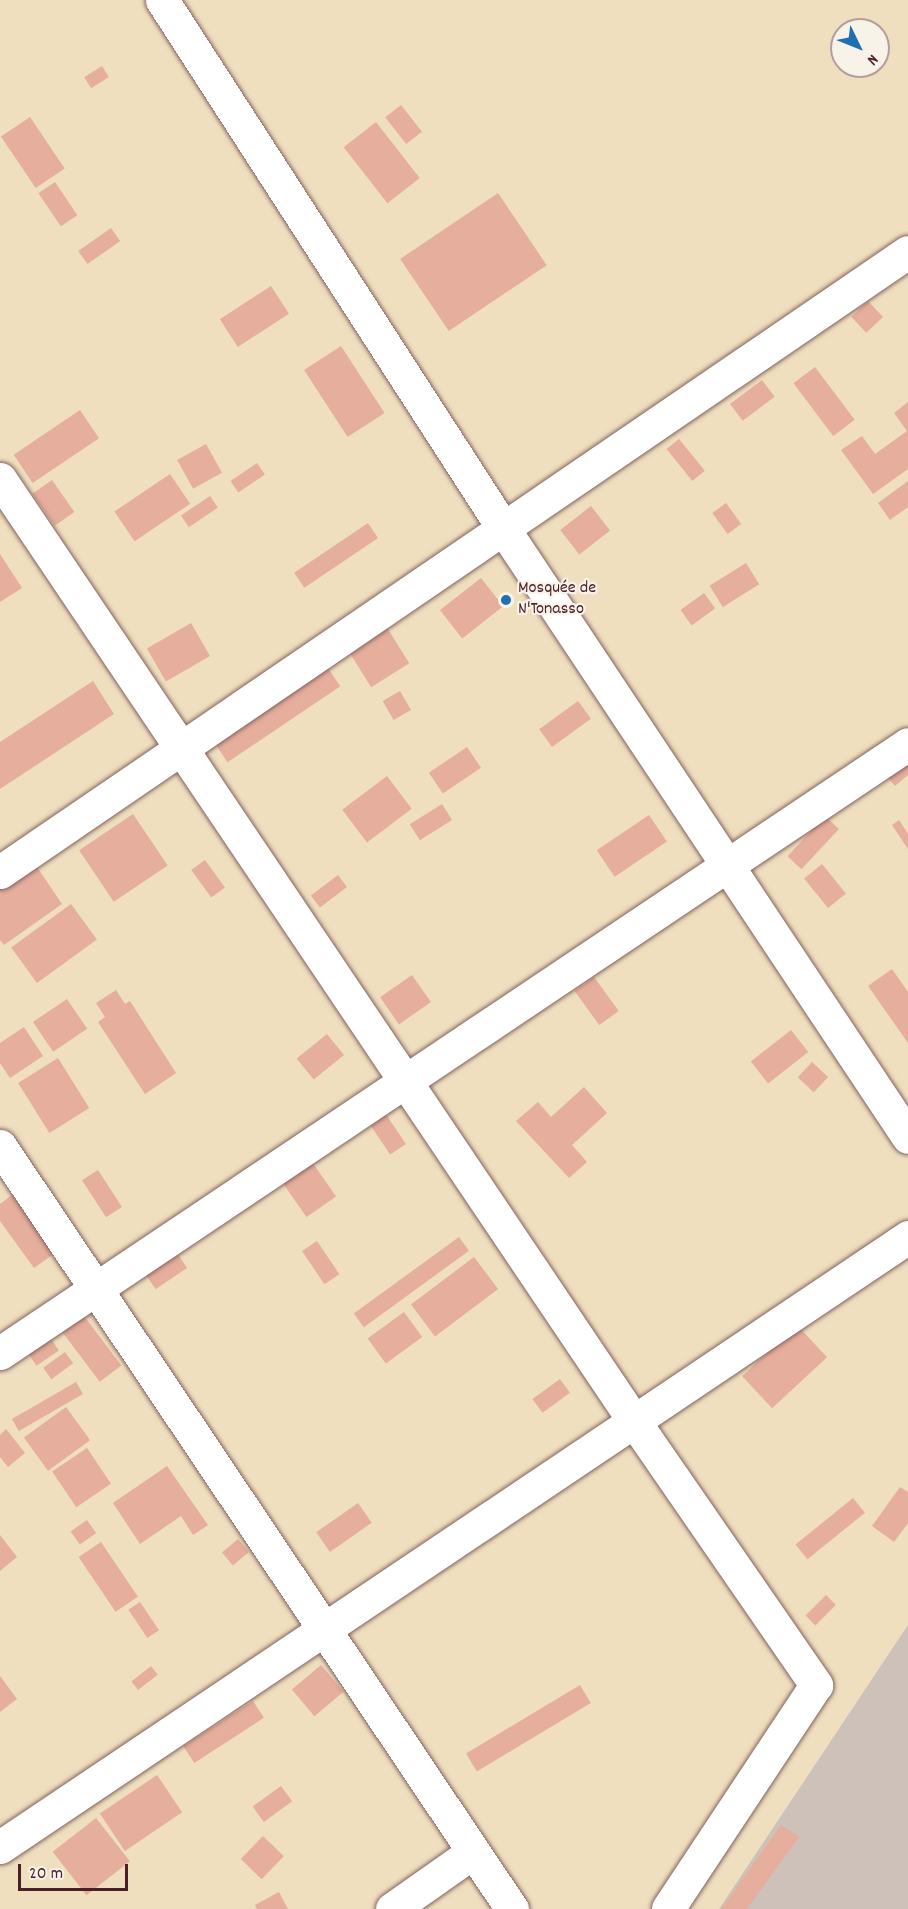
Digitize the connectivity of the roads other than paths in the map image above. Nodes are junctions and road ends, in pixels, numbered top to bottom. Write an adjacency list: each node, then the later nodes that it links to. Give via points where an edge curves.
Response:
1 (162, 0): 4 (street)
2 (908, 252): 4 (street)
3 (0, 479): 6 (street)
4 (503, 528): 6 (street); 7 (street)
5 (908, 744): 7 (street)
6 (181, 748): 8 (street); 9 (street)
7 (728, 865): 9 (street); 10 (street)
8 (0, 872)
9 (405, 1081): 13 (street); 15 (street)
10 (908, 1137)
11 (0, 1146): 13 (street)
12 (908, 1237): 15 (street)
13 (96, 1289): 14 (street); 16 (street)
14 (0, 1353)
15 (634, 1420): 16 (street); 21 (street, via 816,1685)
16 (324, 1629): 17 (street); 18 (street)
17 (0, 1847)
18 (474, 1852): 19 (street); 20 (street)
19 (392, 1909)
20 (512, 1909)
21 (668, 1909)

